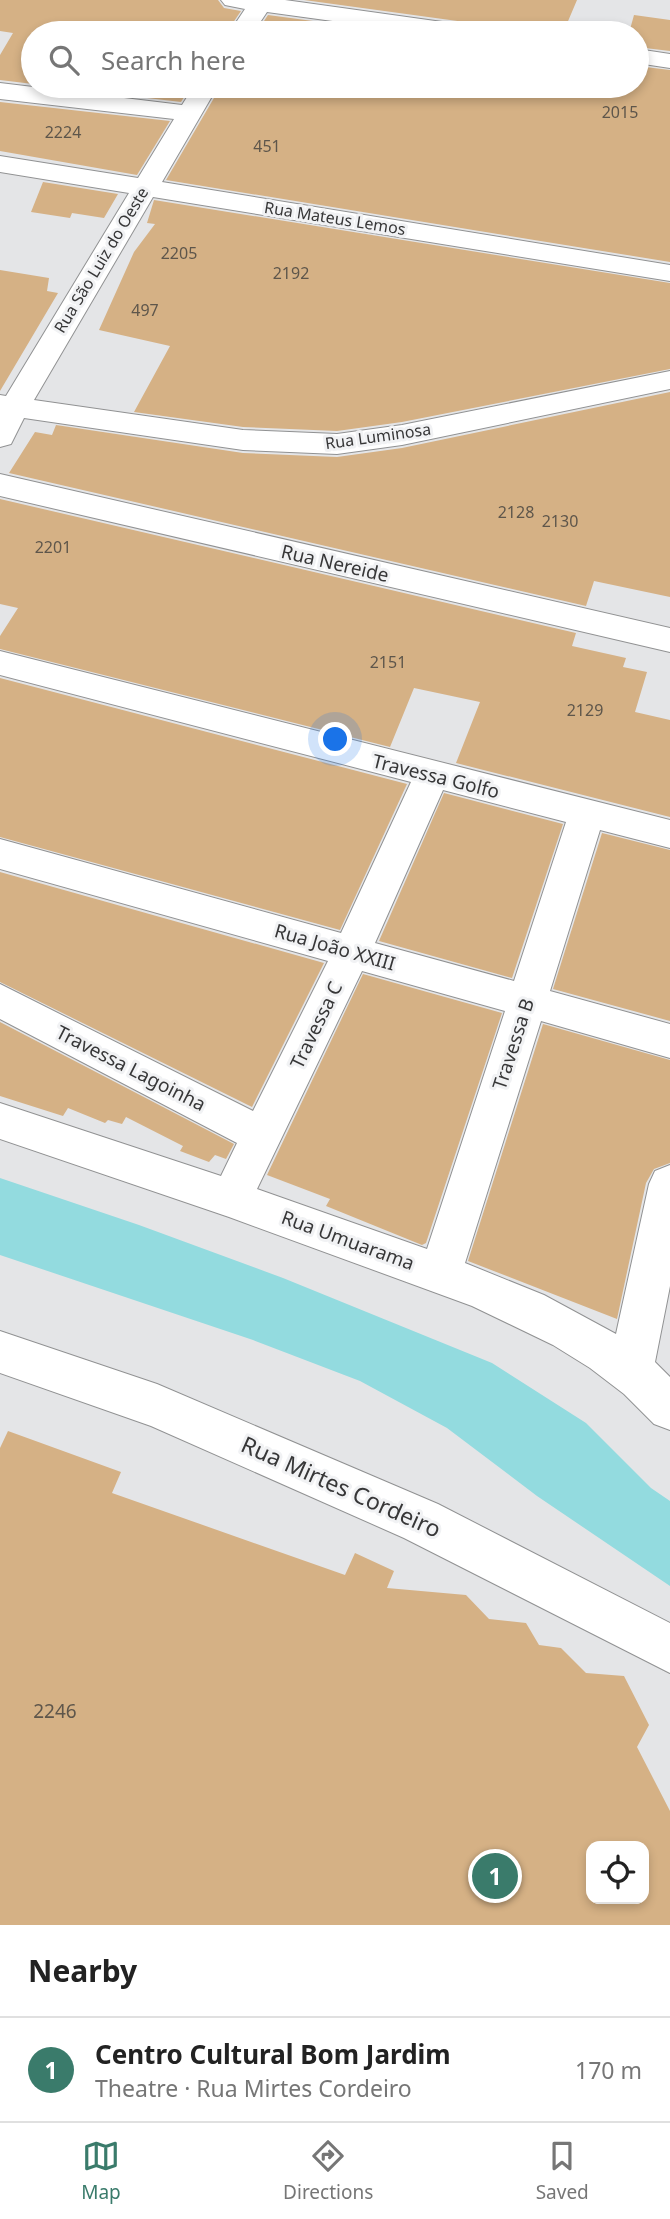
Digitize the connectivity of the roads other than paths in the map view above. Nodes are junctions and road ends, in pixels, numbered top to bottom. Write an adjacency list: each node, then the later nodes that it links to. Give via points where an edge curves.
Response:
1 (233, 0): 2 (street)
2 (262, 2): 3 (street); 4 (street)
3 (249, 21)
4 (390, 21)
5 (649, 58): 6 (street)
6 (670, 61)
7 (0, 91): 8 (street)
8 (21, 93)
9 (60, 98): 11 (street)
10 (198, 98): 11 (street, Rua São Luiz do Oeste)
11 (188, 113): 13 (street, Rua São Luiz do Oeste)
12 (0, 164): 13 (street, Rua Mateus Lemos)
13 (145, 187): 14 (street, Rua Mateus Lemos); 16 (street, Rua São Luiz do Oeste)
14 (670, 273)
15 (670, 380): 16 (street, Rua Luminosa, via 337,444 243,440)
16 (7, 407): 17 (street, Rua São Luiz do Oeste)
17 (0, 437)
18 (0, 485): 19 (street, Rua Nereide)
19 (670, 640)
20 (0, 663): 21 (street, Travessa Golfo)
21 (432, 775): 22 (street, Travessa Golfo); 25 (street, Travessa C)
22 (587, 814): 23 (street, Travessa Golfo); 27 (street, Travessa B)
23 (670, 834)
24 (0, 854): 25 (street, Rua João XXIII)
25 (352, 952): 27 (street, Rua João XXIII); 30 (street, Travessa C)
26 (0, 1000): 30 (street, Travessa Lagoinha)
27 (527, 1002): 28 (street, Rua João XXIII); 33 (street, Travessa B)
28 (670, 1041)
29 (0, 1121): 32 (street, Rua Umuarama)
30 (262, 1136): 32 (street, Travessa C)
31 (670, 1184): 35 (street)
32 (232, 1197): 33 (street, Rua Umuarama)
33 (440, 1275): 35 (street, Rua Umuarama, via 545,1319)
34 (0, 1353): 37 (street, Rua Mirtes Cordeiro, via 157,1406 409,1516)
35 (631, 1368): 36 (street, Rua Umuarama)
36 (670, 1408)
37 (670, 1649)

